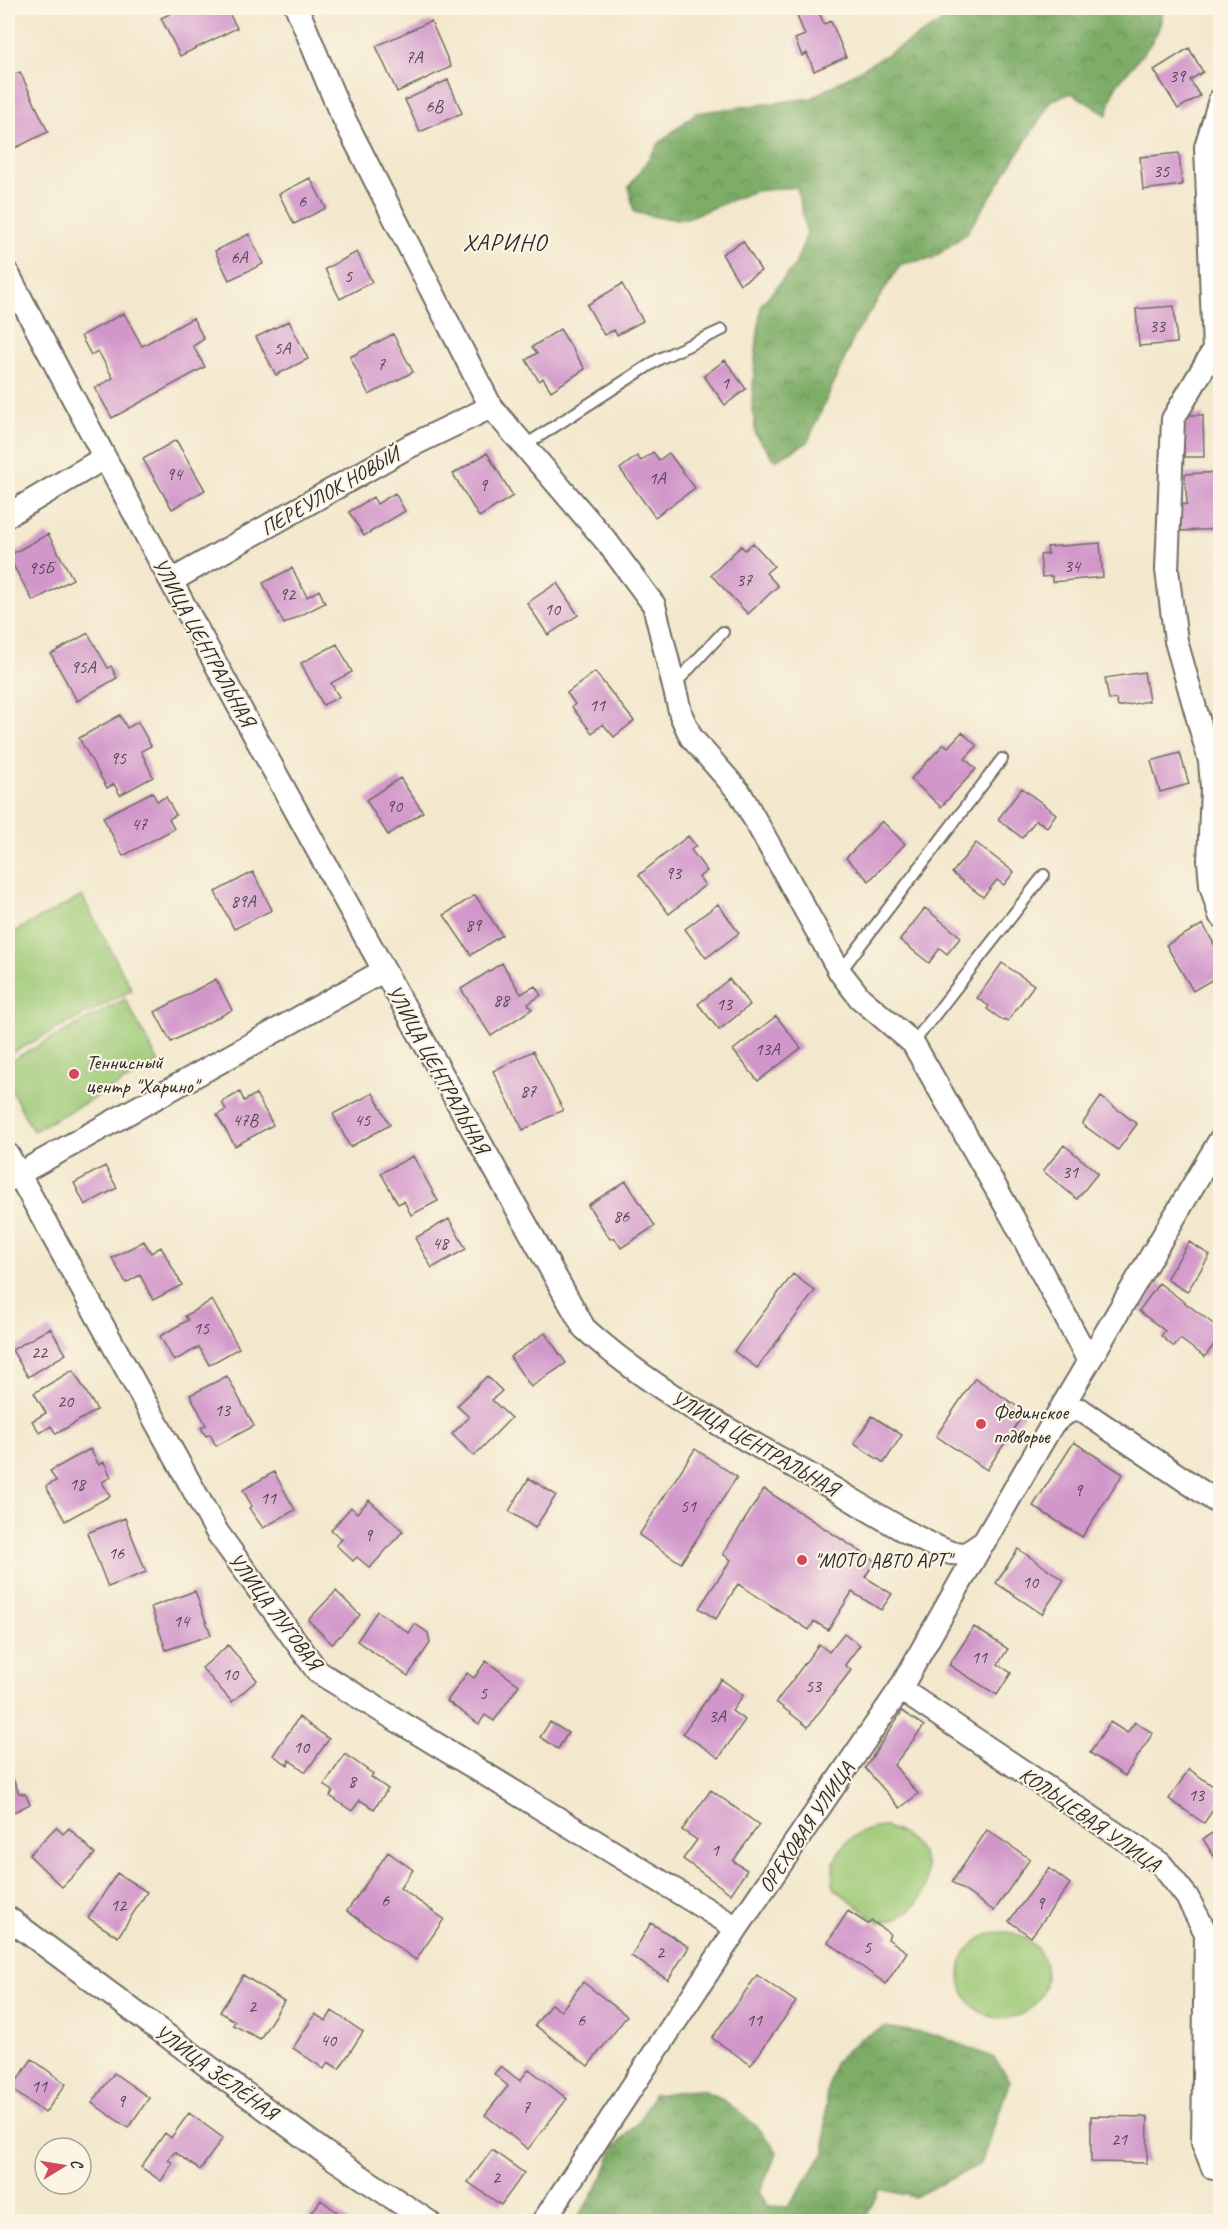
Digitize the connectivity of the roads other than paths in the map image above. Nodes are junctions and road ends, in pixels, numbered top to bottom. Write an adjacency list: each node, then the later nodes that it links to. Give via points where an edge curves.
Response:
1 (297, 8): 5 (street, via 338,107)
2 (1221, 100): 14 (street, via 1206,147 1214,350 1173,419 1167,570 1176,641 1210,761 1209,870 1213,897)
3 (8, 274): 7 (street, УЛИЦА ЦЕНТРАЛЬНАЯ)
4 (722, 330): 6 (lane, via 659,359)
5 (491, 407): 6 (street); 9 (street, ПЕРЕУЛОК НОВЫЙ, via 406,448)
6 (524, 446): 11 (street, via 607,542 654,605)
7 (99, 461): 8 (street); 9 (street, УЛИЦА ЦЕНТРАЛЬНАЯ)
8 (8, 515)
9 (171, 581): 15 (street, УЛИЦА ЦЕНТРАЛЬНАЯ)
10 (723, 632): 11 (lane)
11 (674, 685): 16 (street, via 691,737 740,793)
12 (1002, 759): 16 (lane)
13 (1044, 876): 17 (lane)
14 (1221, 915)
15 (383, 971): 19 (street); 23 (street, УЛИЦА ЦЕНТРАЛЬНАЯ, via 584,1328 617,1358 656,1385 936,1548 966,1554)
16 (840, 972): 17 (street, via 860,998)
17 (913, 1043): 20 (street)
18 (1221, 1140): 20 (street)
19 (11, 1170): 26 (street, УЛИЦА ЛУГОВАЯ, via 217,1532 318,1672)
20 (1089, 1361): 21 (street)
21 (1053, 1422): 22 (street, via 1069,1411 1081,1410); 23 (street, ОРЕХОВАЯ УЛИЦА)
22 (1221, 1504)
23 (984, 1542): 24 (street, ОРЕХОВАЯ УЛИЦА)
24 (900, 1689): 26 (street, ОРЕХОВАЯ УЛИЦА); 27 (street, КОЛЬЦЕВАЯ УЛИЦА, via 1161,1864 1186,1897 1206,1933 1203,2143 1213,2168)
25 (8, 1918): 28 (street, УЛИЦА ЗЕЛЁНАЯ, via 324,2152)
26 (737, 1928): 29 (street, ОРЕХОВАЯ УЛИЦА)
27 (1221, 2169)
28 (429, 2222)
29 (543, 2222)

